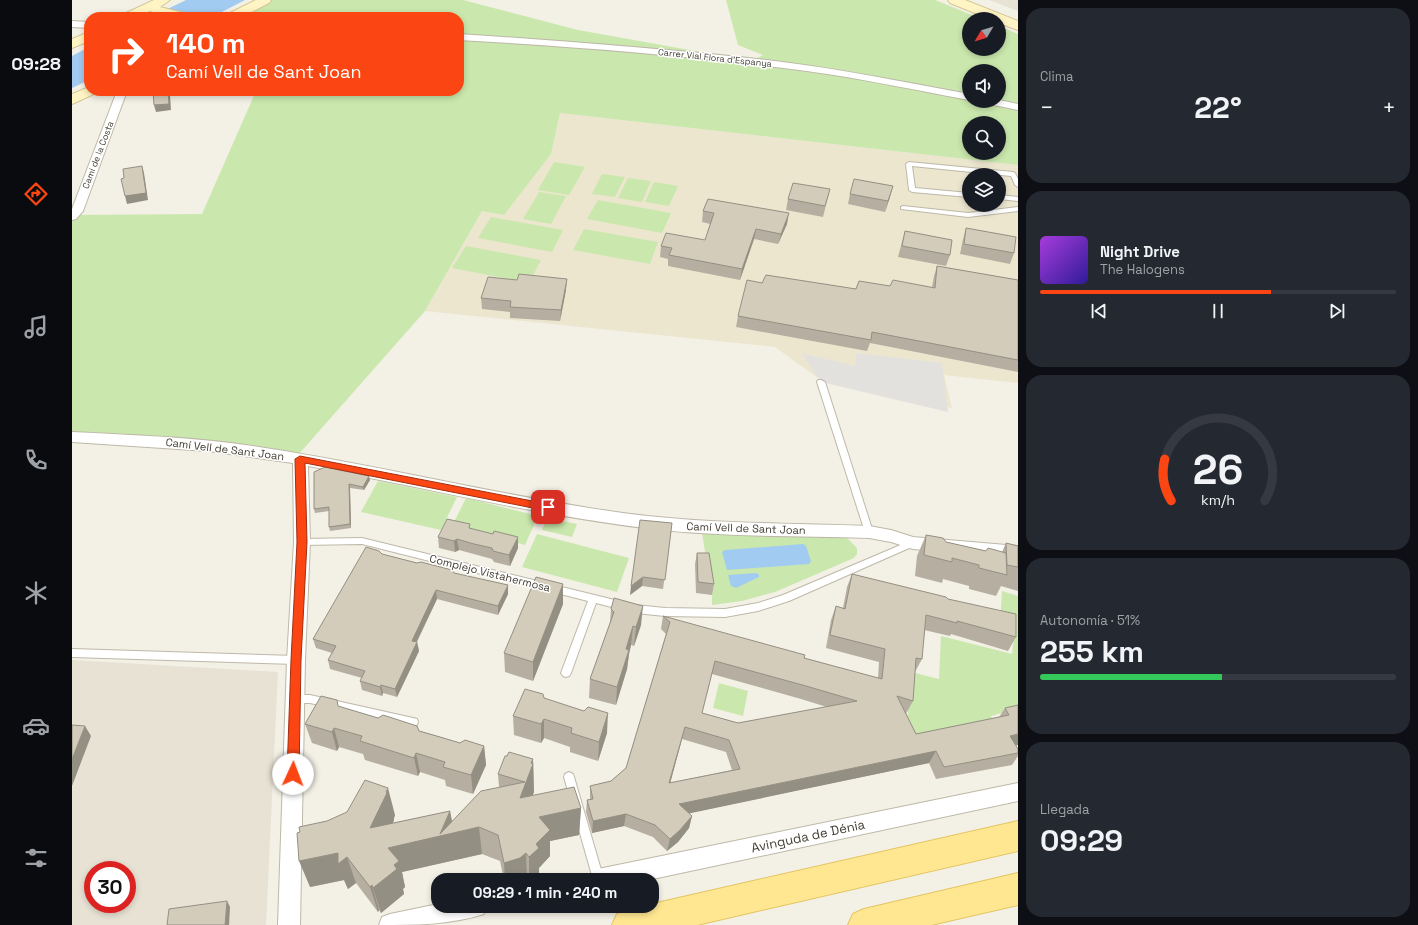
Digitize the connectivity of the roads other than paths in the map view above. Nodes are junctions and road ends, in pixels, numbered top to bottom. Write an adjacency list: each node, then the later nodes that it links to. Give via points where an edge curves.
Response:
1 (265, 0): 7 (main road)
2 (954, 0): 11 (main road)
3 (970, 0): 8 (main road)
4 (162, 5): 5 (main road); 6 (main road)
5 (138, 12)
6 (175, 12)
7 (242, 12)
8 (1018, 19)
9 (72, 24): 10 (street)
10 (84, 25)
11 (1018, 26)
12 (464, 37): 17 (street, Carrer Vial Flora d'Espanya, via 561,43 776,64)
13 (84, 38): 14 (main road)
14 (72, 44)
15 (84, 94): 18 (main road)
16 (120, 96): 29 (street, Camí de la Costa, via 77,211)
17 (962, 96)
18 (72, 100)
19 (1006, 105): 20 (street)
20 (1018, 108)
21 (962, 169): 24 (lane, via 908,164 912,190)
22 (1006, 173): 23 (lane, via 1013,174)
23 (1018, 185)
24 (962, 194)
25 (1006, 198): 26 (lane)
26 (1018, 199)
27 (903, 208): 28 (lane, via 968,215)
28 (1018, 209)
29 (72, 217)
30 (822, 382): 33 (lane)
31 (72, 437): 32 (street, Camí Vell de Sant Joan, via 191,443)
32 (300, 459): 33 (street, Camí Vell de Sant Joan, via 625,520 716,528); 34 (street)
33 (870, 532): 35 (street, Camí Vell de Sant Joan)
34 (302, 542): 39 (lane, Complejo Vistahermosa, via 362,541); 41 (street)
35 (913, 543): 36 (street, Camí Vell de Sant Joan); 37 (lane, Complejo Vistahermosa)
36 (1018, 552)
37 (860, 566): 38 (lane); 39 (lane, Complejo Vistahermosa, via 786,598 734,612 650,611)
38 (860, 576)
39 (593, 600): 42 (lane)
40 (72, 653): 41 (lane)
41 (296, 660): 43 (street)
42 (566, 673)
43 (295, 699): 44 (lane, via 310,699); 52 (street)
44 (413, 722)
45 (569, 777): 48 (lane)
46 (1018, 792): 49 (street, Avinguda de Dénia)
47 (1018, 836): 54 (main road)
48 (597, 873)
49 (632, 873)
50 (1018, 889): 55 (main road)
51 (444, 913): 53 (street)
52 (289, 925)
53 (390, 925)
54 (628, 925)
55 (864, 925)

